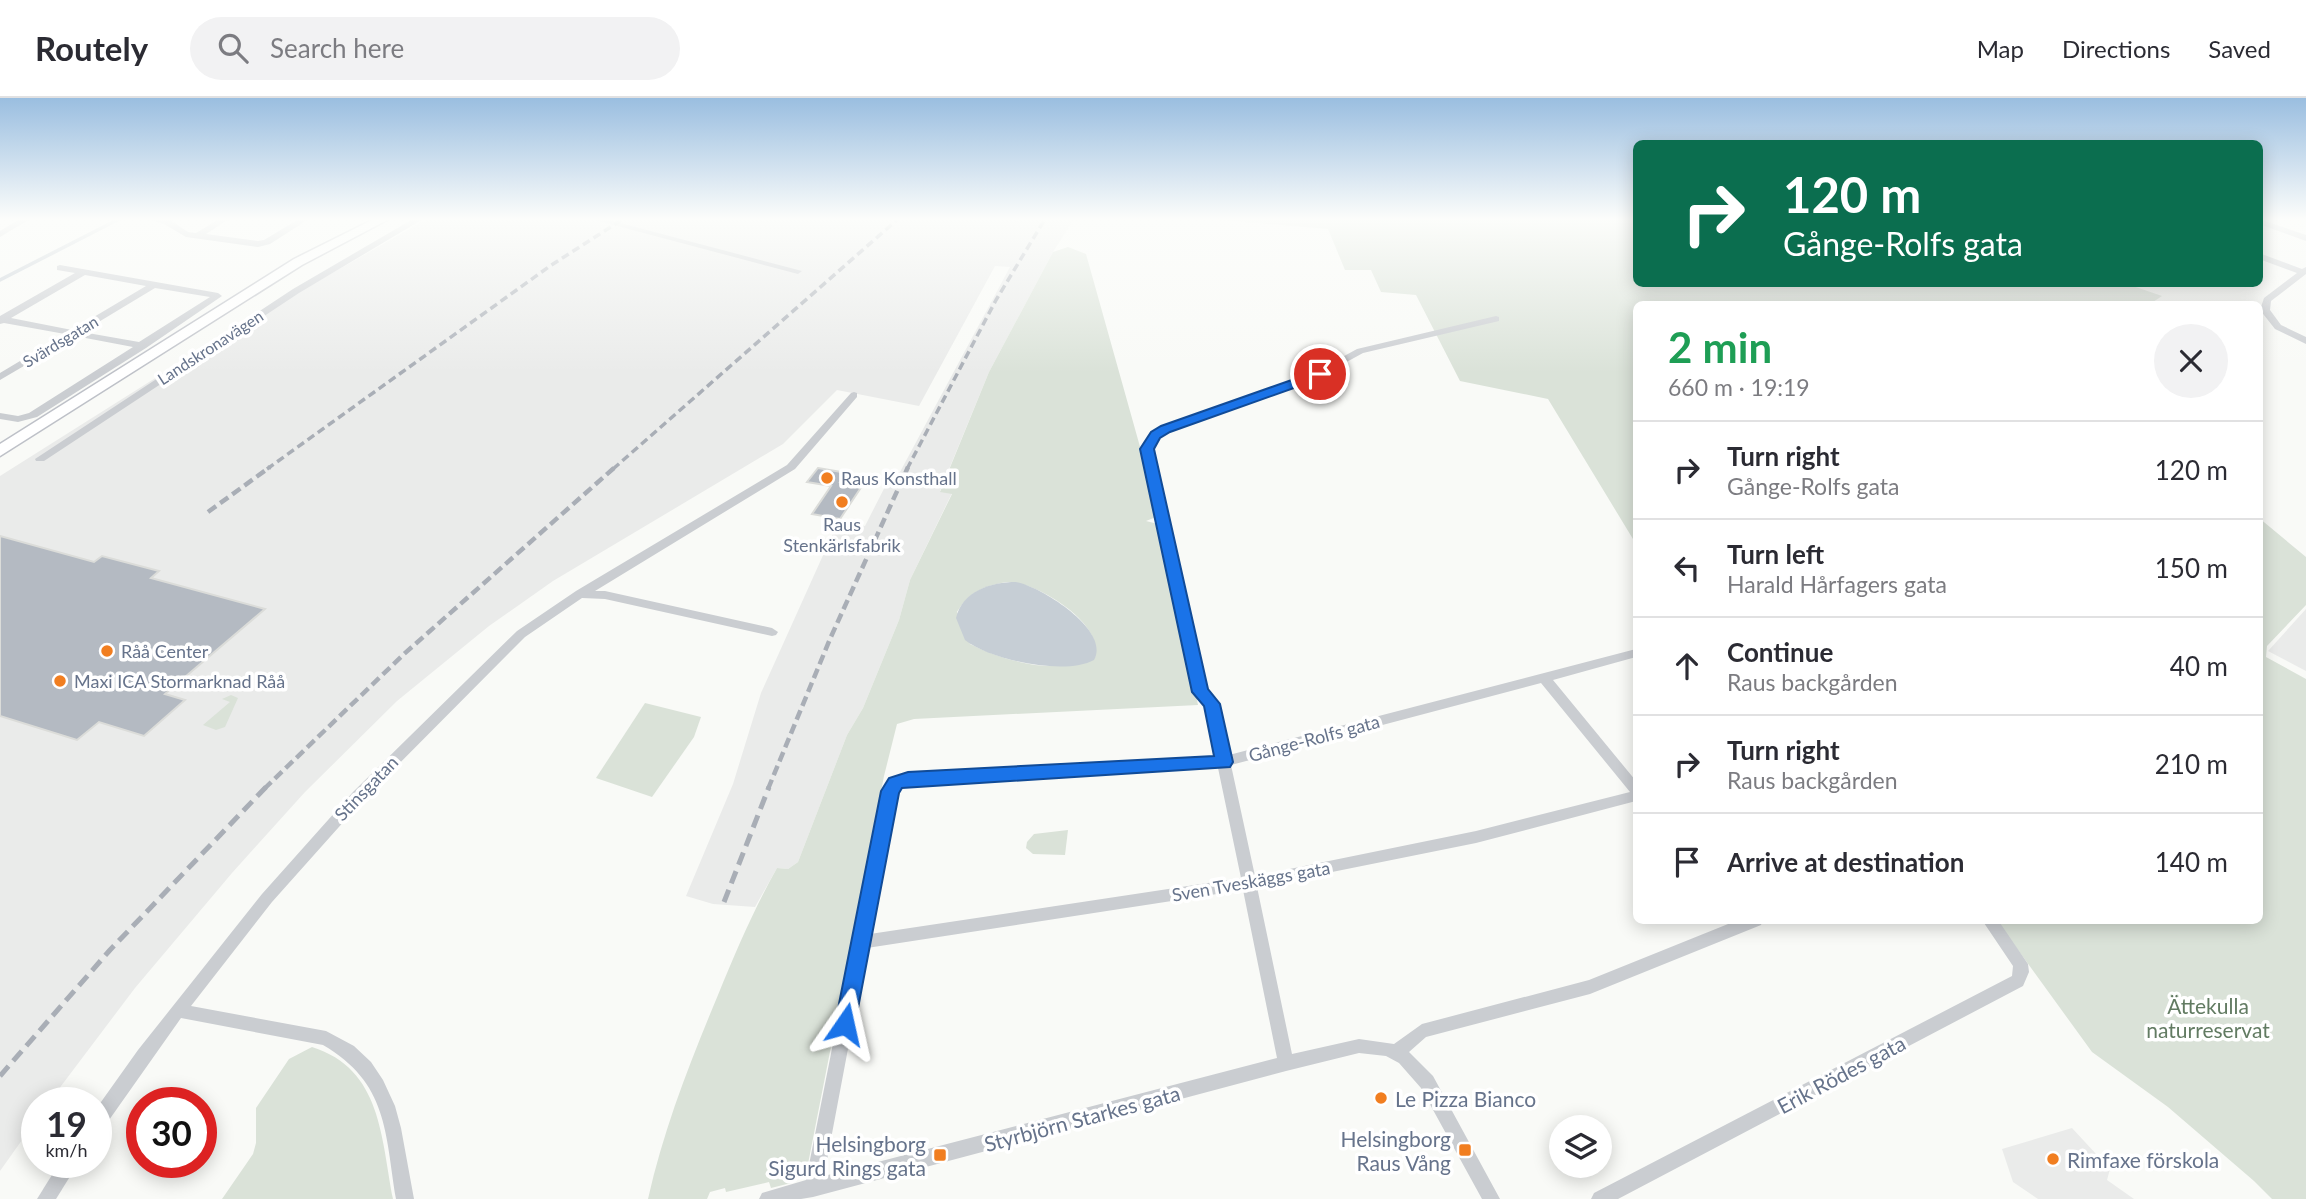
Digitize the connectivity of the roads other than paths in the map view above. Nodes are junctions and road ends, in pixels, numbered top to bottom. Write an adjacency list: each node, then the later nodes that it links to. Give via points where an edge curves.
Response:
1 (74, 270): 5 (street)
2 (285, 270): 15 (main road, Landskronavägen)
3 (331, 270): 16 (street, Landskronavägen)
4 (2305, 271): 10 (street, via 2267,300 2265,310 2278,327)
5 (84, 272): 6 (street); 8 (street)
6 (155, 284): 9 (street, Svärdsgatan); 11 (street, via 218,294)
7 (1496, 319): 21 (street, via 1360,351 1320,374 1166,429 1151,440 1148,461 1200,692 1212,704)
8 (1, 320): 9 (street)
9 (73, 333): 11 (street); 12 (street, Svärdsgatan)
10 (2306, 341)
11 (143, 346): 14 (street, via 26,418)
12 (0, 377)
13 (854, 395): 17 (street, Stinsgatan, via 791,467)
14 (0, 416)
15 (0, 451)
16 (40, 459)
17 (580, 594): 18 (street, via 617,596); 28 (street, Stinsgatan, via 501,653 358,796 267,898)
18 (772, 632)
19 (1633, 654): 20 (street, Gånge-Rolfs gata)
20 (1544, 677): 21 (street, Gånge-Rolfs gata); 22 (street)
21 (1224, 762): 24 (street); 27 (street, Gånge-Rolfs gata, via 896,783 890,791)
22 (1633, 786)
23 (1633, 797): 24 (street, Sven Tveskäggs gata, via 1476,837)
24 (1248, 883): 27 (street, Sven Tveskäggs gata); 30 (street)
25 (1745, 924): 29 (street, via 1590,988 1422,1031)
26 (1992, 924): 38 (street, Erik Rödes gata, via 2020,964 2018,981)
27 (862, 942): 33 (street, Gånge-Rolfs gata)
28 (180, 1011): 31 (street, Stinsgatan); 35 (street, via 326,1038 357,1057 372,1074 388,1109)
29 (1396, 1052): 30 (street, Styrbjörn Starkes gata, via 1359,1046); 37 (street, via 1427,1082)
30 (1286, 1063): 33 (street, Styrbjörn Starkes gata)
31 (112, 1101)
32 (60, 1178): 34 (street)
33 (813, 1188): 36 (street, Styrbjörn Starkes gata)
34 (46, 1199)
35 (405, 1199)
36 (768, 1199)
37 (1491, 1199)
38 (1600, 1199)

